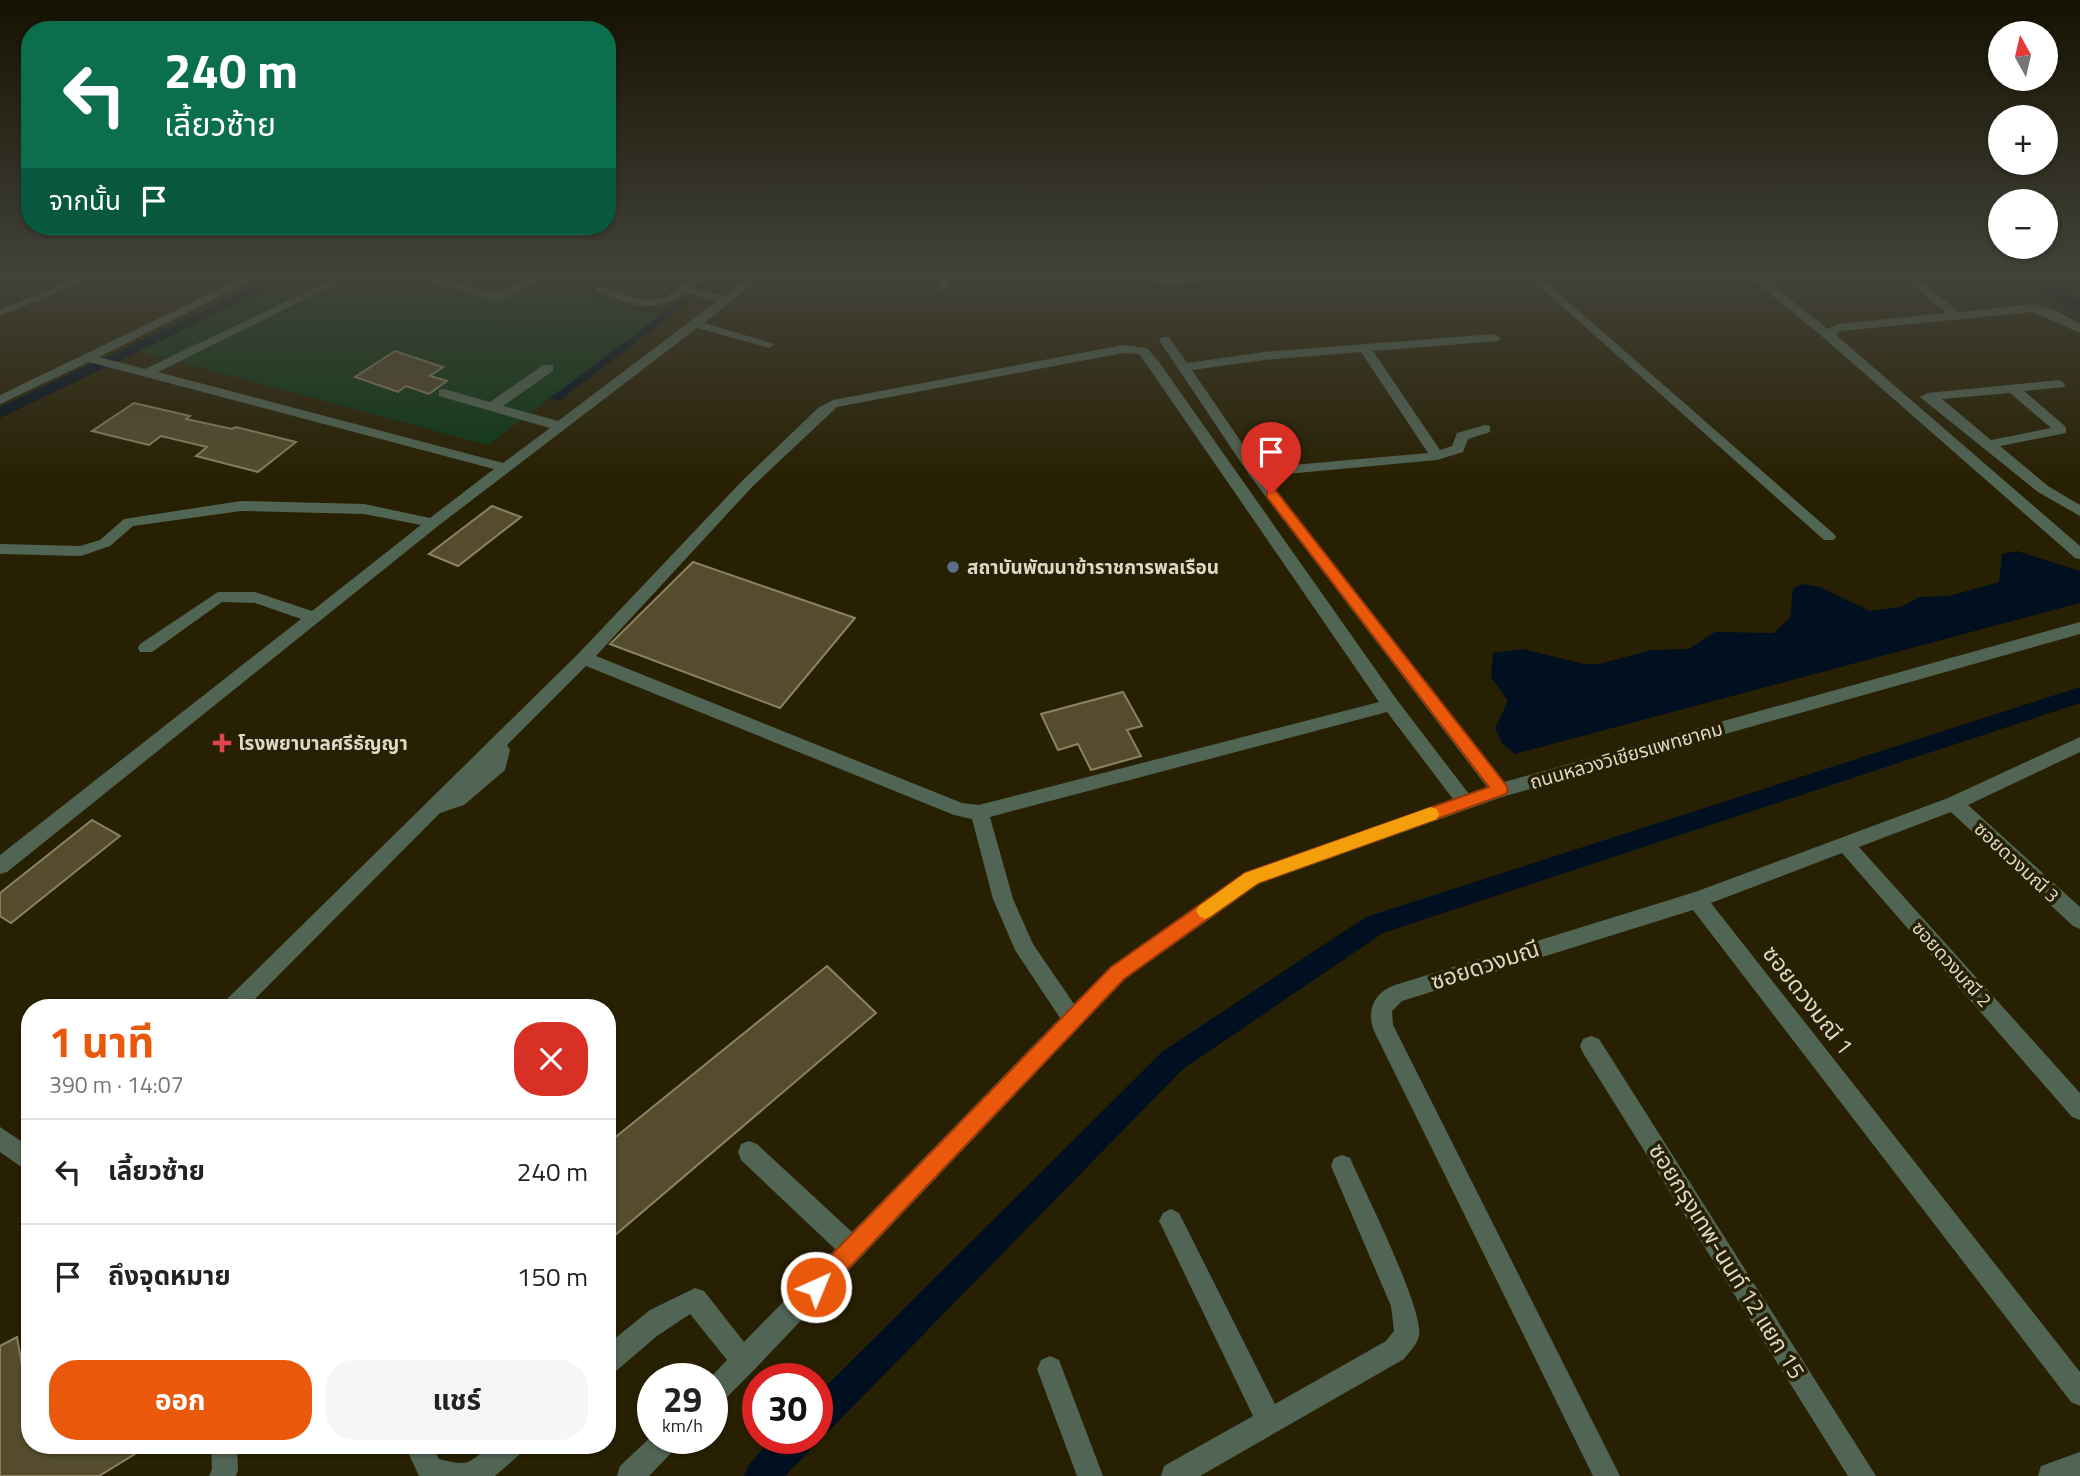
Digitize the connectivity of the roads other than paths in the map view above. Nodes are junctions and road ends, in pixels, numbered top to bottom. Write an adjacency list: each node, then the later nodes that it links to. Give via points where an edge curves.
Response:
1 (113, 344): 9 (street)
2 (202, 344): 12 (street)
3 (668, 344): 20 (street)
4 (1167, 344): 10 (street)
5 (1418, 344): 8 (street)
6 (1610, 344): 28 (street)
7 (1838, 344): 17 (street)
8 (1365, 348): 10 (street); 23 (street)
9 (86, 357): 12 (street); 18 (street)
10 (1185, 367): 25 (street)
11 (548, 368): 19 (street)
12 (142, 372): 24 (street)
13 (2059, 384): 14 (street)
14 (2014, 389): 16 (street); 22 (street, via 2062,430)
15 (444, 393): 19 (street)
16 (1931, 397): 17 (street); 22 (street)
17 (1903, 399): 30 (street)
18 (0, 400)
19 (492, 407): 20 (street)
20 (559, 426): 24 (street)
21 (1485, 429): 23 (street, via 1462,436 1458,449)
22 (1990, 444): 26 (street, via 2043,489)
23 (1437, 456): 25 (street)
24 (505, 468): 27 (street)
25 (1255, 472): 37 (street)
26 (2080, 511)
27 (433, 523): 29 (street, via 364,509 241,506 128,522 105,543 81,551); 31 (street)
28 (1829, 537)
29 (0, 549)
30 (2080, 554)
31 (315, 618): 33 (street, via 245,593 232,594 218,597); 42 (street)
32 (2080, 628): 37 (street, ถนนหลวงวิเชียรแพทยาคม)
33 (146, 648)
34 (584, 658): 35 (street, via 747,484 833,404 1135,349 1143,351 1154,365); 40 (street, via 961,810); 45 (street)
35 (1391, 705): 38 (street); 40 (street)
36 (2080, 744): 39 (street, ซอยดวงมณี)
37 (1500, 790): 38 (street, ถนนหลวงวิเชียรแพทยาคม)
38 (1465, 802): 46 (street, ถนนหลวงวิเชียรแพทยาคม, via 1252,878 1118,973)
39 (1954, 803): 41 (street, ซอยดวงมณี); 44 (street, ซอยดวงมณี 3)
40 (979, 812): 46 (street, via 1003,899 1025,950)
41 (1846, 845): 43 (street, ซอยดวงมณี); 48 (street, ซอยดวงมณี 2)
42 (0, 866)
43 (1697, 900): 59 (street, ซอยดวงมณี 1); 72 (street, ซอยดวงมณี, via 1395,994 1381,1009 1382,1026)
44 (2080, 920)
45 (241, 999)
46 (1073, 1019): 54 (street, ถนนหลวงวิเชียรแพทยาคม)
47 (1591, 1046): 73 (street, ซอยกรุงเทพ-นนท์ 12 แยก 15)
48 (2080, 1109)
49 (0, 1138): 51 (street)
50 (749, 1152): 54 (street)
51 (21, 1155)
52 (1342, 1166): 60 (street, via 1402,1306 1407,1335 1395,1350)
53 (1171, 1221): 60 (street)
54 (852, 1249): 56 (street, ถนนหลวงวิเชียรแพทยาคม)
55 (616, 1355): 56 (street, via 657,1320 695,1300)
56 (744, 1362): 58 (street, ถนนหลวงวิเชียรแพทยาคม)
57 (1050, 1369): 70 (street)
58 (728, 1378)
59 (2080, 1394)
60 (1270, 1422): 71 (street)
61 (224, 1454): 66 (street)
62 (422, 1454): 67 (street, via 431,1471)
63 (500, 1454): 68 (street, via 475,1475)
64 (652, 1454): 69 (street)
65 (2080, 1465): 74 (street)
66 (222, 1476)
67 (454, 1476)
68 (467, 1476)
69 (630, 1476)
70 (1090, 1476)
71 (1174, 1476)
72 (1607, 1476)
73 (1863, 1476)
74 (2051, 1476)

